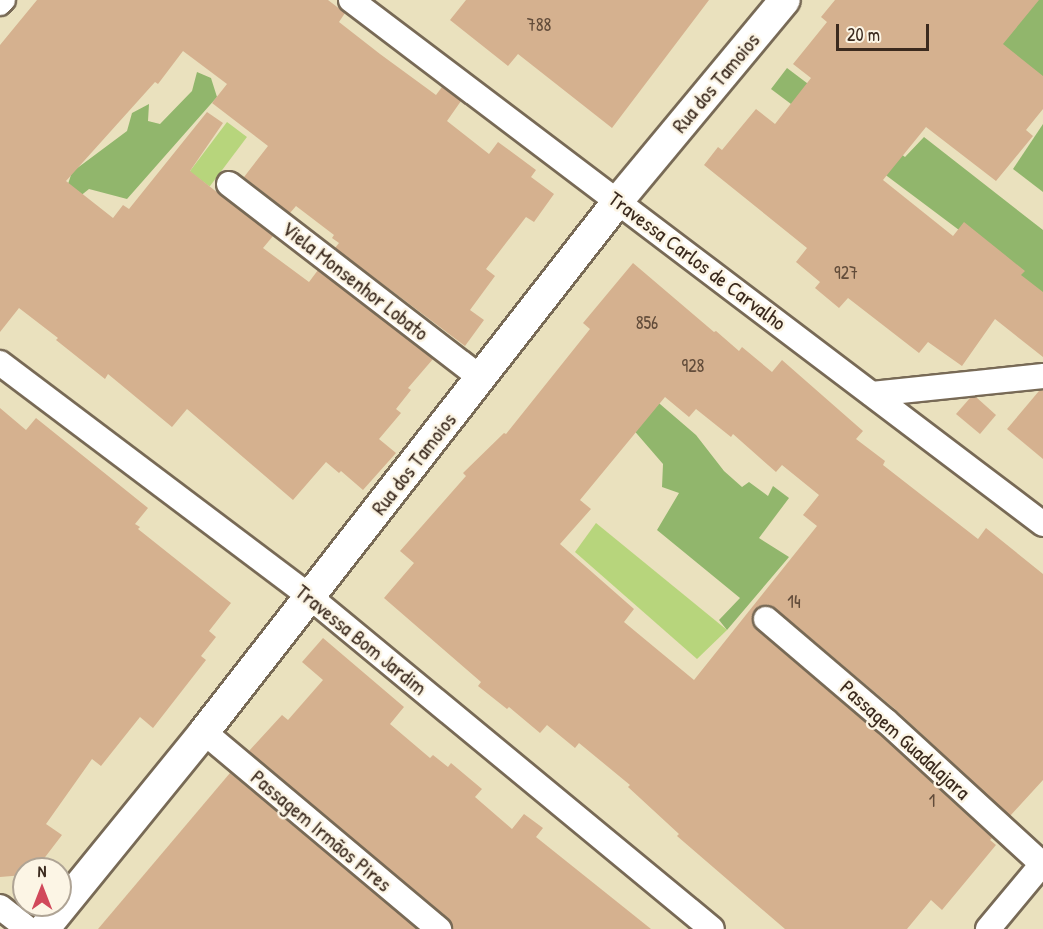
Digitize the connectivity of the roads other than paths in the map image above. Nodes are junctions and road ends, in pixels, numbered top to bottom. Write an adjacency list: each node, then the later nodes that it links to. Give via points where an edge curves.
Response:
1 (351, 0): 4 (street, Travessa Carlos de Carvalho)
2 (785, 0): 4 (street, Rua dos Tamoios)
3 (229, 184): 7 (street, Viela Monsenhor Lobato)
4 (618, 201): 7 (street, Rua dos Tamoios); 8 (street, Travessa Carlos de Carvalho)
5 (0, 363): 10 (street, Travessa Bom Jardim)
6 (1043, 376): 8 (street)
7 (481, 378): 10 (street, Rua dos Tamoios)
8 (872, 394): 9 (street, Travessa Carlos de Carvalho)
9 (1043, 524)
10 (310, 597): 12 (street, Rua dos Tamoios); 18 (street, Travessa Bom Jardim)
11 (766, 619): 13 (street, Passagem Guadalajara, via 886,721)
12 (204, 732): 16 (street, Rua dos Tamoios); 17 (street, Passagem Irmãos Pires)
13 (1043, 864): 19 (street)
14 (0, 908): 15 (street)
15 (28, 929)
16 (44, 929)
17 (439, 929)
18 (712, 929)
19 (987, 929)

